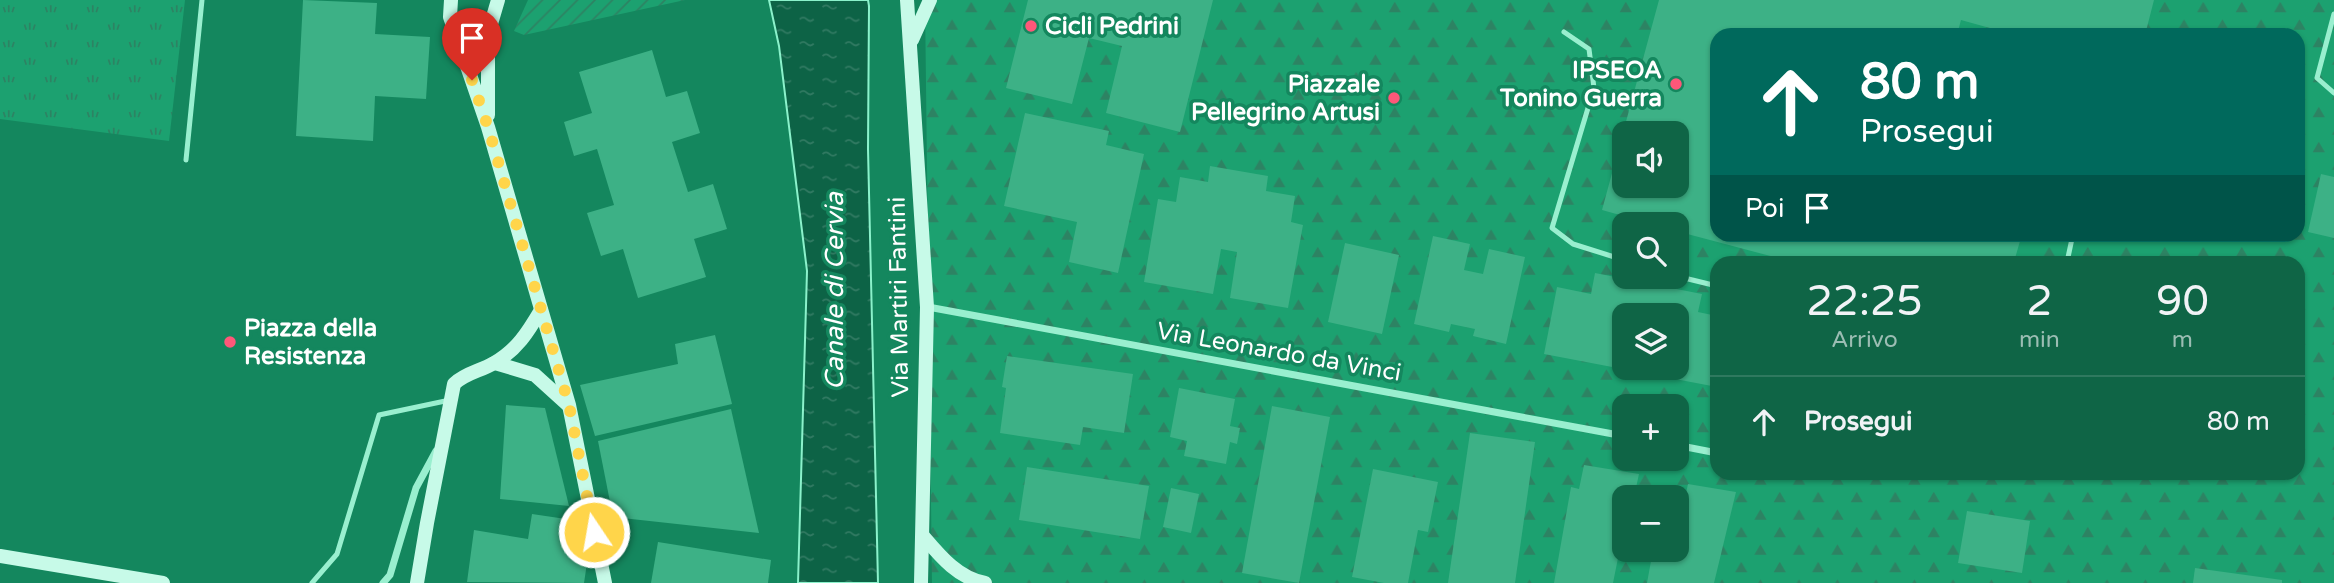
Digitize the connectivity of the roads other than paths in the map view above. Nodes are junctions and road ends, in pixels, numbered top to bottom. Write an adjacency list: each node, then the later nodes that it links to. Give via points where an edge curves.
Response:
1 (202, 0): 11 (lane)
2 (451, 0): 10 (street, via 450,17)
3 (498, 0): 10 (street, via 488,34)
4 (907, 0): 8 (street)
5 (926, 4): 8 (street, Via Martiri Fantini)
6 (2334, 14): 9 (lane, via 2317,78)
7 (1564, 32): 12 (lane, via 1589,49 1594,88 1552,228 1573,244)
8 (911, 45): 15 (street, Via Martiri Fantini)
9 (2334, 93)
10 (488, 127): 16 (street)
11 (186, 160)
12 (1612, 256)
13 (1689, 279): 14 (lane)
14 (1710, 284)
15 (927, 307): 20 (street, Via Leonardo da Vinci); 24 (street, Via Martiri Fantini)
16 (541, 310): 17 (street, via 523,341); 19 (street)
17 (495, 363): 18 (street, via 460,378); 19 (street, via 535,375)
18 (450, 400): 21 (street); 28 (lane, via 379,415 337,554)
19 (569, 405): 31 (street)
20 (1612, 434)
21 (443, 438): 29 (street, via 416,488 390,575); 30 (street)
22 (1689, 448): 23 (street)
23 (1710, 452)
24 (923, 536): 26 (street, via 944,561); 32 (street, Via Martiri Fantini)
25 (0, 556): 27 (street)
26 (976, 582)
27 (163, 583)
28 (312, 583)
29 (383, 583)
30 (418, 583)
31 (605, 583)
32 (921, 583)

